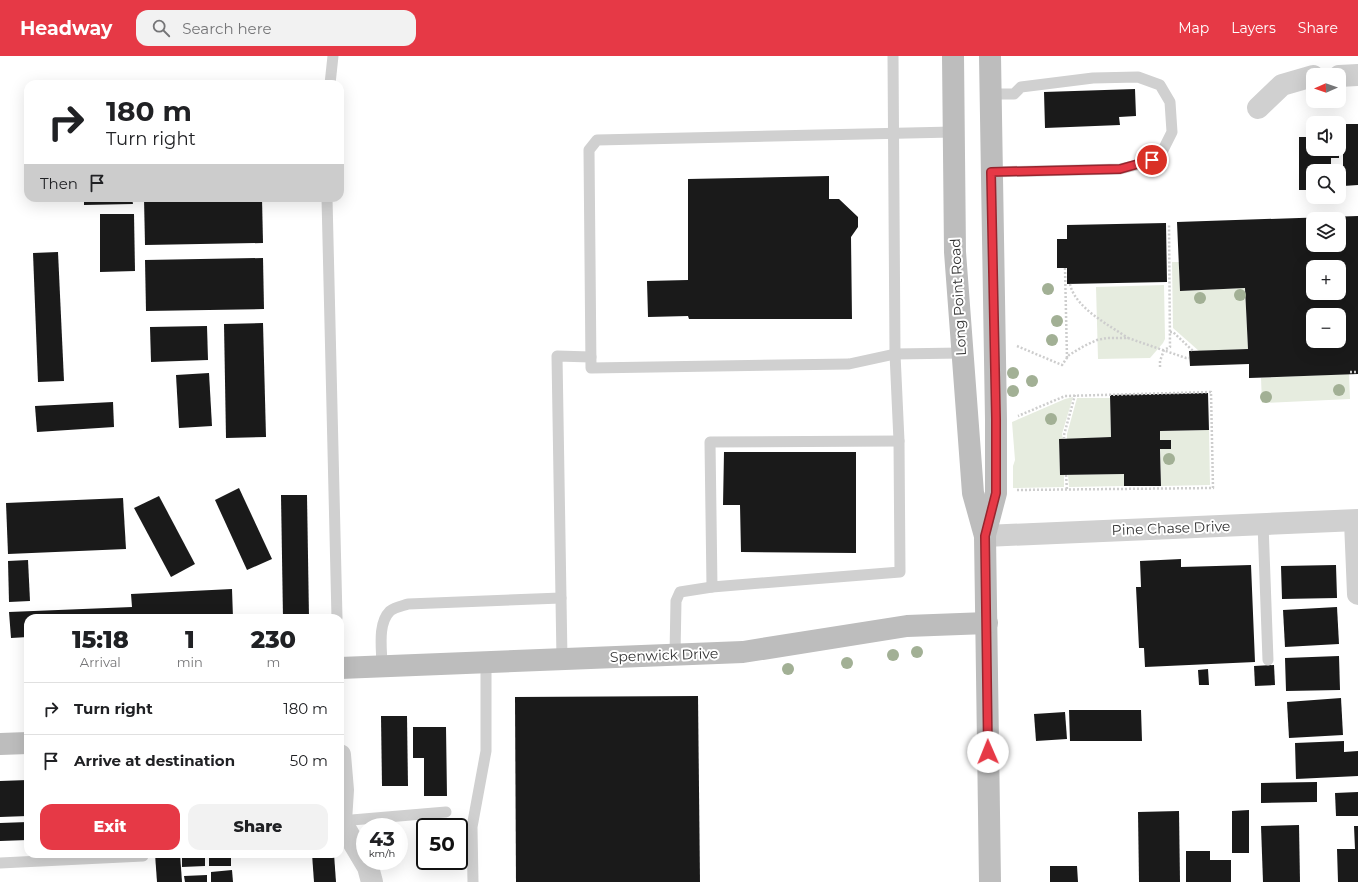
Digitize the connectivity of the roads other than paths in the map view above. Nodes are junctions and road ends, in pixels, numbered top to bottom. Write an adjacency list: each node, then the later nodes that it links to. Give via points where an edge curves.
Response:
1 (333, 56): 8 (lane)
2 (893, 56): 12 (lane)
3 (953, 56): 11 (main road, Long Point Road)
4 (987, 60): 9 (main road, Long Point Road)
5 (1358, 75): 6 (street)
6 (1346, 76)
7 (1306, 78): 10 (street, via 1282,85)
8 (330, 80)
9 (991, 94): 13 (main road, Long Point Road); 13 (lane, via 1014,94 1021,87 1093,78 1138,77 1160,85 1170,102 1172,132 1163,150 1152,160 1120,169)
10 (1258, 108)
11 (953, 132): 12 (lane); 16 (main road, Long Point Road, via 955,252)
12 (893, 133): 17 (lane); 18 (lane, via 597,140 589,150)
13 (991, 172): 15 (main road, Long Point Road)
14 (328, 202): 27 (lane)
15 (1004, 347): 16 (main road); 22 (main road, Long Point Road, via 996,419 996,493)
16 (961, 353): 17 (lane); 22 (main road, Long Point Road, via 973,493)
17 (895, 354): 18 (lane, via 849,364 591,368); 19 (lane)
18 (591, 356): 26 (lane, via 557,356)
19 (899, 441): 24 (lane, via 900,572); 24 (lane, via 710,442)
20 (1357, 521): 21 (street, Pine Chase Drive); 23 (street)
21 (1263, 524): 22 (street, Pine Chase Drive); 31 (lane)
22 (985, 536): 28 (main road, Long Point Road)
23 (1357, 560): 25 (street)
24 (712, 587): 29 (lane, via 680,592 676,601)
25 (1358, 594)
26 (561, 598): 30 (lane); 33 (lane, via 398,606 385,618 382,628)
27 (337, 614)
28 (987, 623): 29 (main road, Spenwick Drive, via 907,626 743,652); 44 (main road, Long Point Road)
29 (675, 654): 30 (main road, Spenwick Drive)
30 (562, 659): 32 (main road, Spenwick Drive)
31 (1268, 660)
32 (486, 662): 33 (main road, Spenwick Drive); 43 (lane, via 486,751 472,827)
33 (382, 666): 34 (main road, Spenwick Drive)
34 (344, 668)
35 (24, 743): 36 (main road)
36 (0, 744)
37 (446, 812): 38 (lane)
38 (344, 821)
39 (344, 828): 42 (street, via 368,867)
40 (102, 858): 41 (lane)
41 (0, 863)
42 (372, 882)
43 (473, 882)
44 (990, 882)

